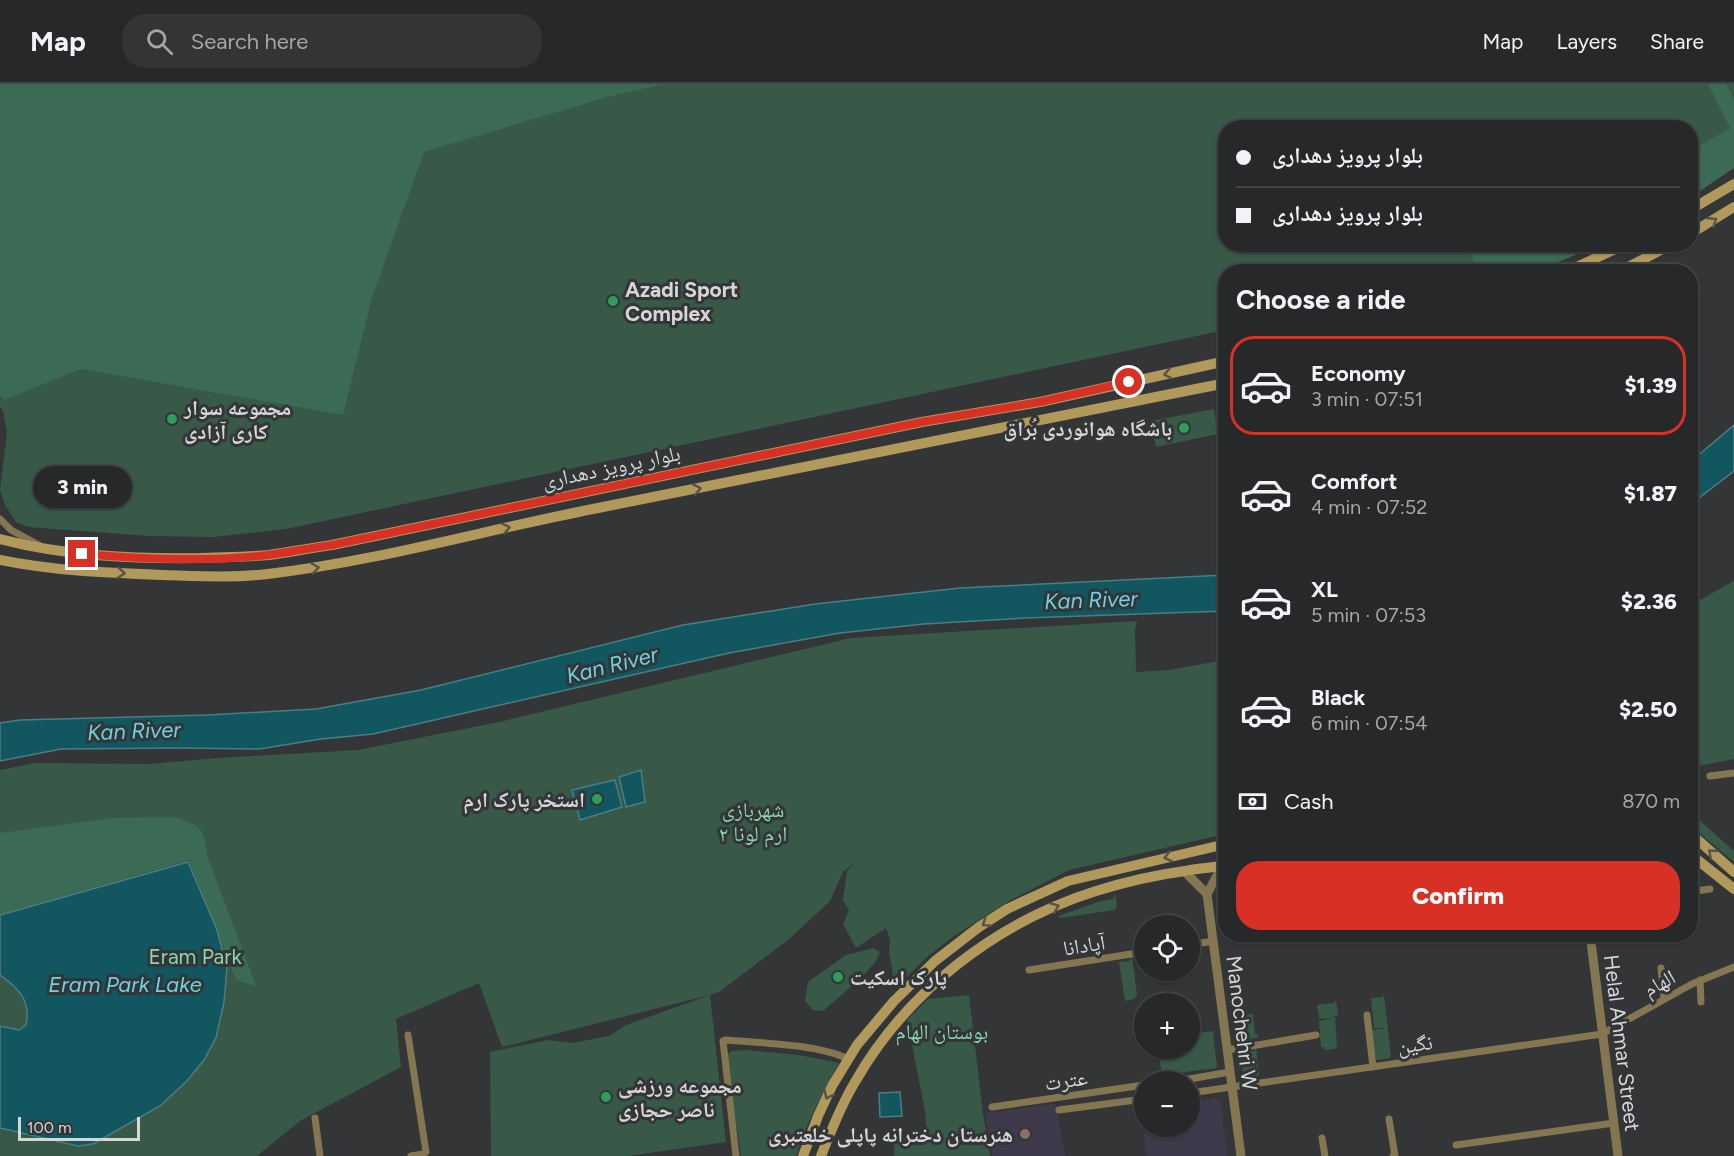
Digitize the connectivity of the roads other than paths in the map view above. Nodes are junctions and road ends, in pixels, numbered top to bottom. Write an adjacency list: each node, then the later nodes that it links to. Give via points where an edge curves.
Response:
1 (1734, 184): 2 (main road)
2 (1698, 205)
3 (1734, 207): 4 (main road, one-way to 3)
4 (1698, 229)
5 (1609, 252): 7 (main road)
6 (1657, 252): 8 (main road)
7 (1583, 264)
8 (1634, 264)
9 (1218, 363): 13 (main road, بلوار پرویز دهداری, one-way to 13, via 332,545 267,555 167,559)
10 (1218, 385): 14 (main road, بلوار پرویز دهداری, one-way to 10, via 69,570 221,578 321,567)
11 (0, 519): 13 (street, via 11,530)
12 (0, 539): 13 (main road, بلوار پرویز دهداری)
13 (47, 549)
14 (0, 560)
15 (1734, 773): 16 (street)
16 (1710, 776)
17 (1698, 840): 22 (main road, one-way to 17)
18 (1218, 846): 43 (main road, one-way to 43, via 1068,881 1007,909 935,961 894,1001)
19 (1698, 860): 25 (main road)
20 (1218, 867): 21 (main road)
21 (1184, 871): 27 (street); 63 (main road, one-way to 21, via 855,1081 876,1050 920,997 975,951 1054,907 1096,891)
22 (1734, 872)
23 (1218, 876): 27 (street)
24 (1710, 889): 26 (street)
25 (1734, 889)
26 (1698, 891)
27 (1207, 894): 28 (street, Manochehri W)
28 (1214, 941): 30 (street); 42 (street, Manochehri W)
29 (1591, 942): 39 (street, Helal Ahmar Street)
30 (1200, 943)
31 (1134, 954): 34 (street, آپادانا)
32 (1661, 968): 36 (street)
33 (1734, 968): 35 (street, الهام)
34 (1029, 970)
35 (1700, 980): 36 (street, الهام); 37 (street)
36 (1664, 998): 39 (street, الهام)
37 (1701, 1002)
38 (1367, 1015): 44 (street)
39 (1602, 1034): 44 (street, نگین); 55 (street, Helal Ahmar Street)
40 (408, 1035): 58 (street)
41 (1316, 1035): 42 (street)
42 (1228, 1050): 45 (street, Manochehri W)
43 (848, 1059): 61 (street, via 809,1049 723,1041); 62 (main road, one-way to 62, via 818,1116)
44 (1373, 1067): 48 (street, نگین)
45 (1230, 1072): 46 (street); 48 (street, Manochehri W)
46 (1200, 1077)
47 (1134, 1086): 51 (street, عترت)
48 (1232, 1087): 49 (street, نگین); 64 (street, Manochehri W)
49 (1200, 1092)
50 (1134, 1100): 52 (street)
51 (992, 1107)
52 (1059, 1110)
53 (315, 1118): 59 (street)
54 (1389, 1119): 66 (street)
55 (1614, 1123): 57 (street); 67 (street, Helal Ahmar Street)
56 (1322, 1138): 65 (street)
57 (1455, 1145)
58 (420, 1155): 60 (street)
59 (320, 1156)
60 (411, 1156)
61 (736, 1156)
62 (803, 1156)
63 (821, 1156)
64 (1241, 1156)
65 (1325, 1156)
66 (1393, 1156)
67 (1618, 1156)

